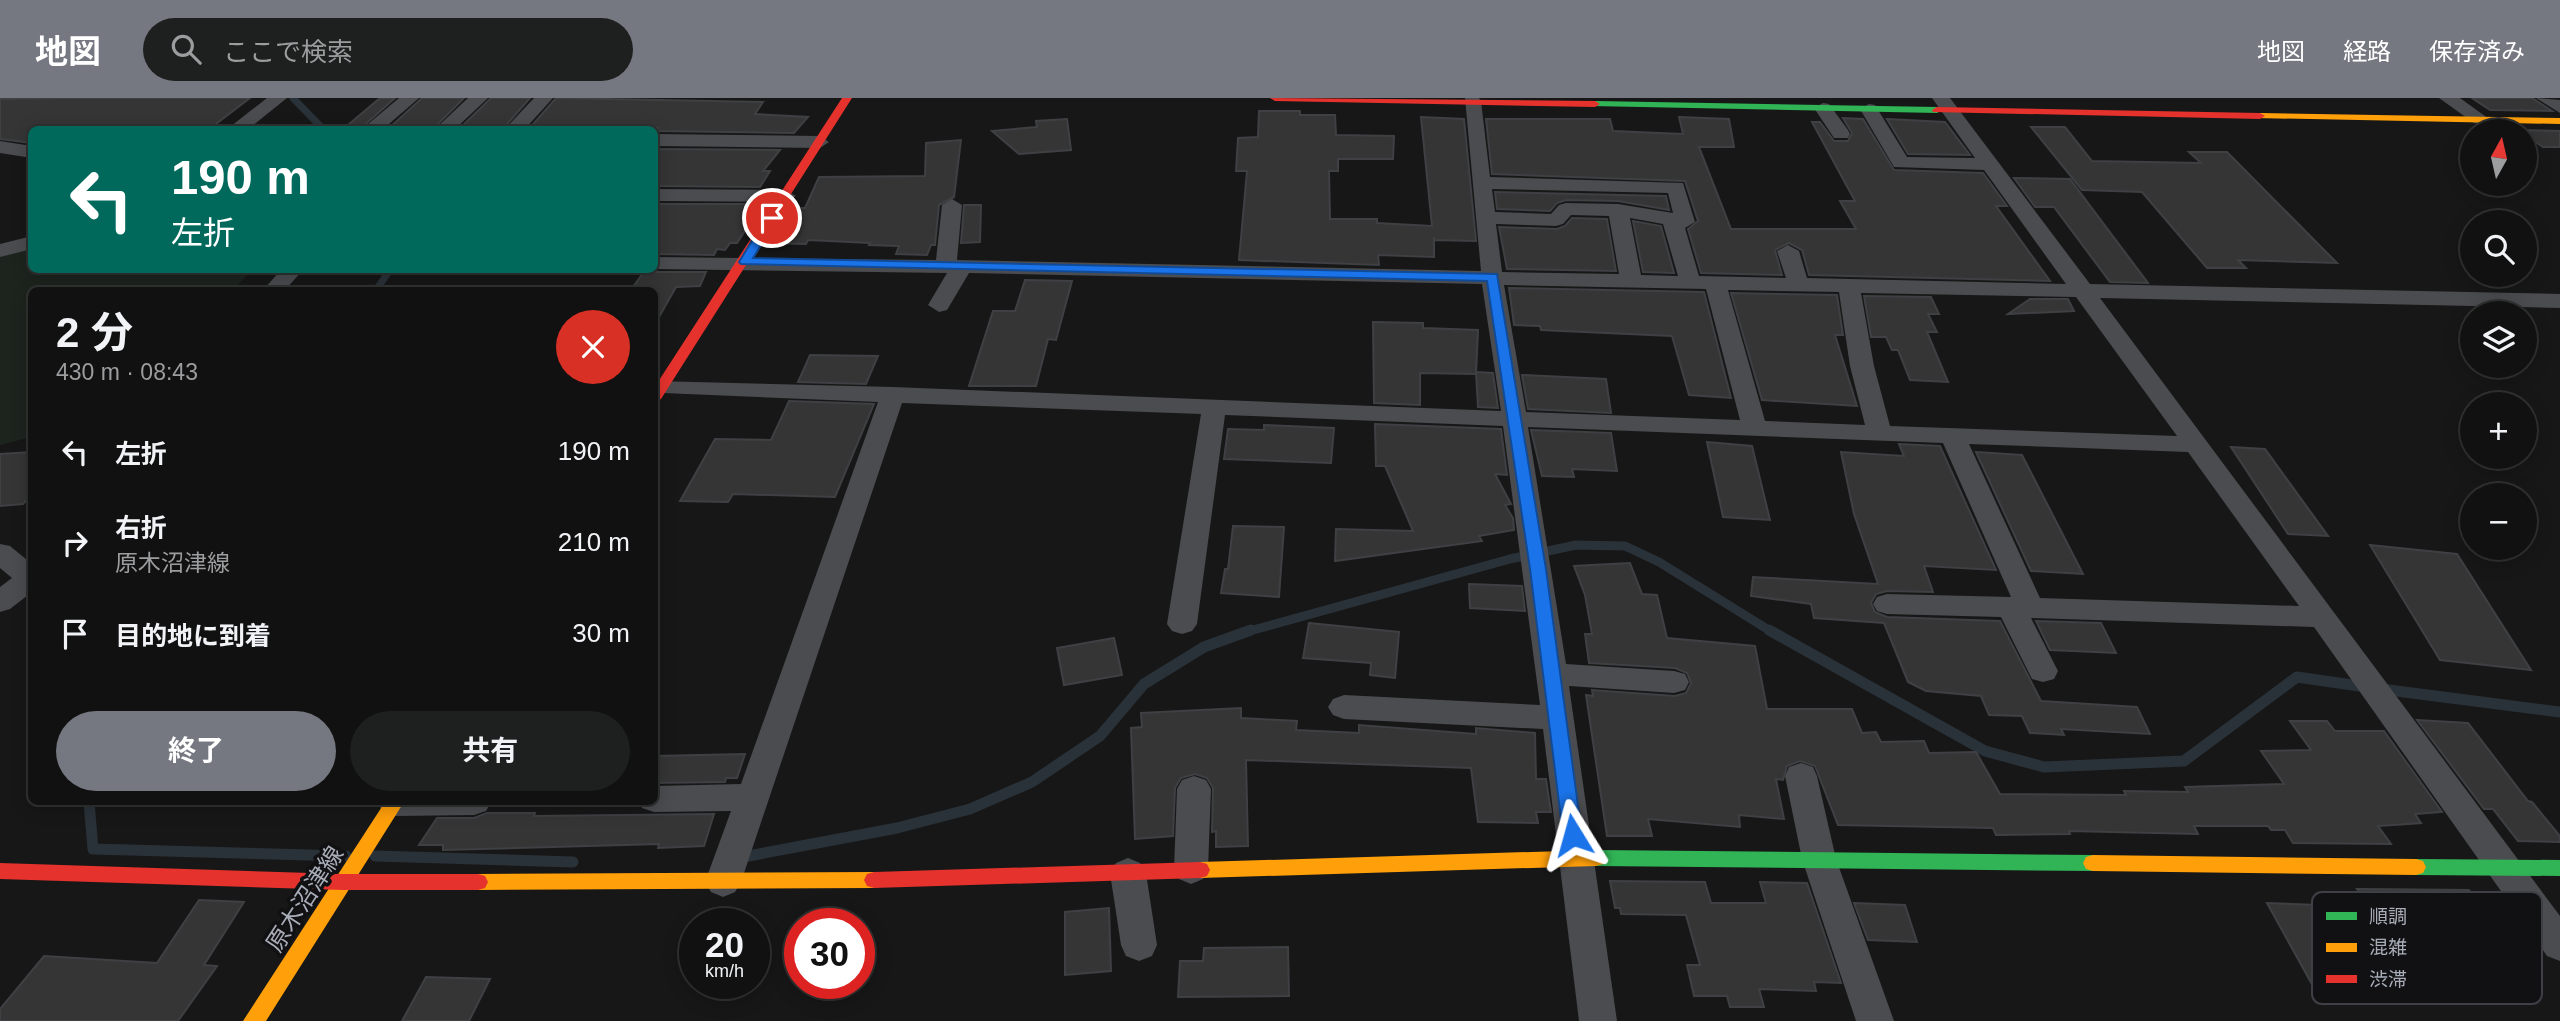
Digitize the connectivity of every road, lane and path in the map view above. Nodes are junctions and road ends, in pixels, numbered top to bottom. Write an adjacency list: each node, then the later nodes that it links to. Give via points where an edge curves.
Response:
1 (278, 98): 17 (street)
2 (410, 98): 18 (street)
3 (479, 98): 19 (street)
4 (544, 98): 20 (street)
5 (847, 98): 23 (street)
6 (1275, 98): 9 (street)
7 (2448, 98): 14 (street)
8 (2545, 98): 12 (street)
9 (1472, 100): 11 (street); 27 (street)
10 (1946, 104): 13 (street); 14 (street); 26 (street)
11 (1823, 108): 13 (street); 21 (street)
12 (2560, 108)
13 (1869, 109): 26 (street, via 1901,163)
14 (2480, 119)
15 (2538, 120): 16 (street)
16 (2560, 121)
17 (240, 126)
18 (375, 126)
19 (448, 126)
20 (517, 126)
21 (1841, 134)
22 (658, 140): 23 (street)
23 (820, 142): 29 (street)
24 (0, 147): 25 (street)
25 (28, 151)
26 (1990, 164): 50 (street)
27 (1482, 183): 32 (street); 33 (street, via 1676,187 1685,222)
28 (658, 195): 29 (street)
29 (786, 196): 39 (street)
30 (952, 205): 41 (street)
31 (1618, 210): 32 (street, via 1566,209 1556,219); 33 (street); 44 (street)
32 (1486, 218): 43 (street)
33 (1672, 219): 45 (street)
34 (0, 236): 35 (street)
35 (28, 241)
36 (28, 243): 37 (street)
37 (0, 251)
38 (1788, 251): 47 (street)
39 (745, 262): 40 (street); 41 (street); 53 (street)
40 (658, 263)
41 (954, 266): 43 (street); 52 (street)
42 (289, 273): 49 (street)
43 (1492, 277): 44 (street); 56 (street)
44 (1631, 280): 45 (street)
45 (1690, 281): 46 (street)
46 (1715, 282): 47 (street); 57 (street)
47 (1798, 283): 48 (street)
48 (1849, 284): 50 (street); 58 (street)
49 (277, 287)
50 (2081, 289): 51 (street); 60 (street)
51 (2560, 301)
52 (939, 305)
53 (659, 393): 54 (street)
54 (893, 394): 55 (street); 74 (street)
55 (1214, 407): 56 (street); 66 (street)
56 (1513, 418): 57 (street); 68 (street)
57 (1754, 428): 58 (street)
58 (1878, 432): 59 (street)
59 (1952, 435): 60 (street); 64 (street)
60 (2197, 445): 65 (street)
61 (0, 553): 62 (street)
62 (23, 586)
63 (1886, 604): 64 (street)
64 (2020, 607): 65 (street); 67 (street)
65 (2323, 617): 79 (street)
66 (1182, 624)
67 (2043, 671)
68 (1551, 674): 69 (street); 71 (street)
69 (1674, 682)
70 (1344, 707): 71 (street)
71 (1556, 718): 77 (street)
72 (1801, 776): 78 (street)
73 (1194, 789): 81 (street)
74 (754, 797): 75 (street); 85 (street)
75 (658, 799)
76 (392, 805): 84 (street, 原木沼津線)
77 (1576, 858): 78 (street); 81 (street); 91 (street)
78 (1819, 859): 79 (street); 92 (street)
79 (2501, 867): 80 (street); 86 (street)
80 (2560, 868)
81 (1191, 869): 83 (street)
82 (0, 871): 84 (street)
83 (1128, 873): 85 (street); 88 (street)
84 (344, 880): 85 (street); 90 (street, 原木沼津線)
85 (723, 883)
86 (2520, 892)
87 (2542, 921): 89 (street)
88 (1139, 945)
89 (2560, 945)
90 (254, 1021)
91 (1598, 1021)
92 (1875, 1021)

